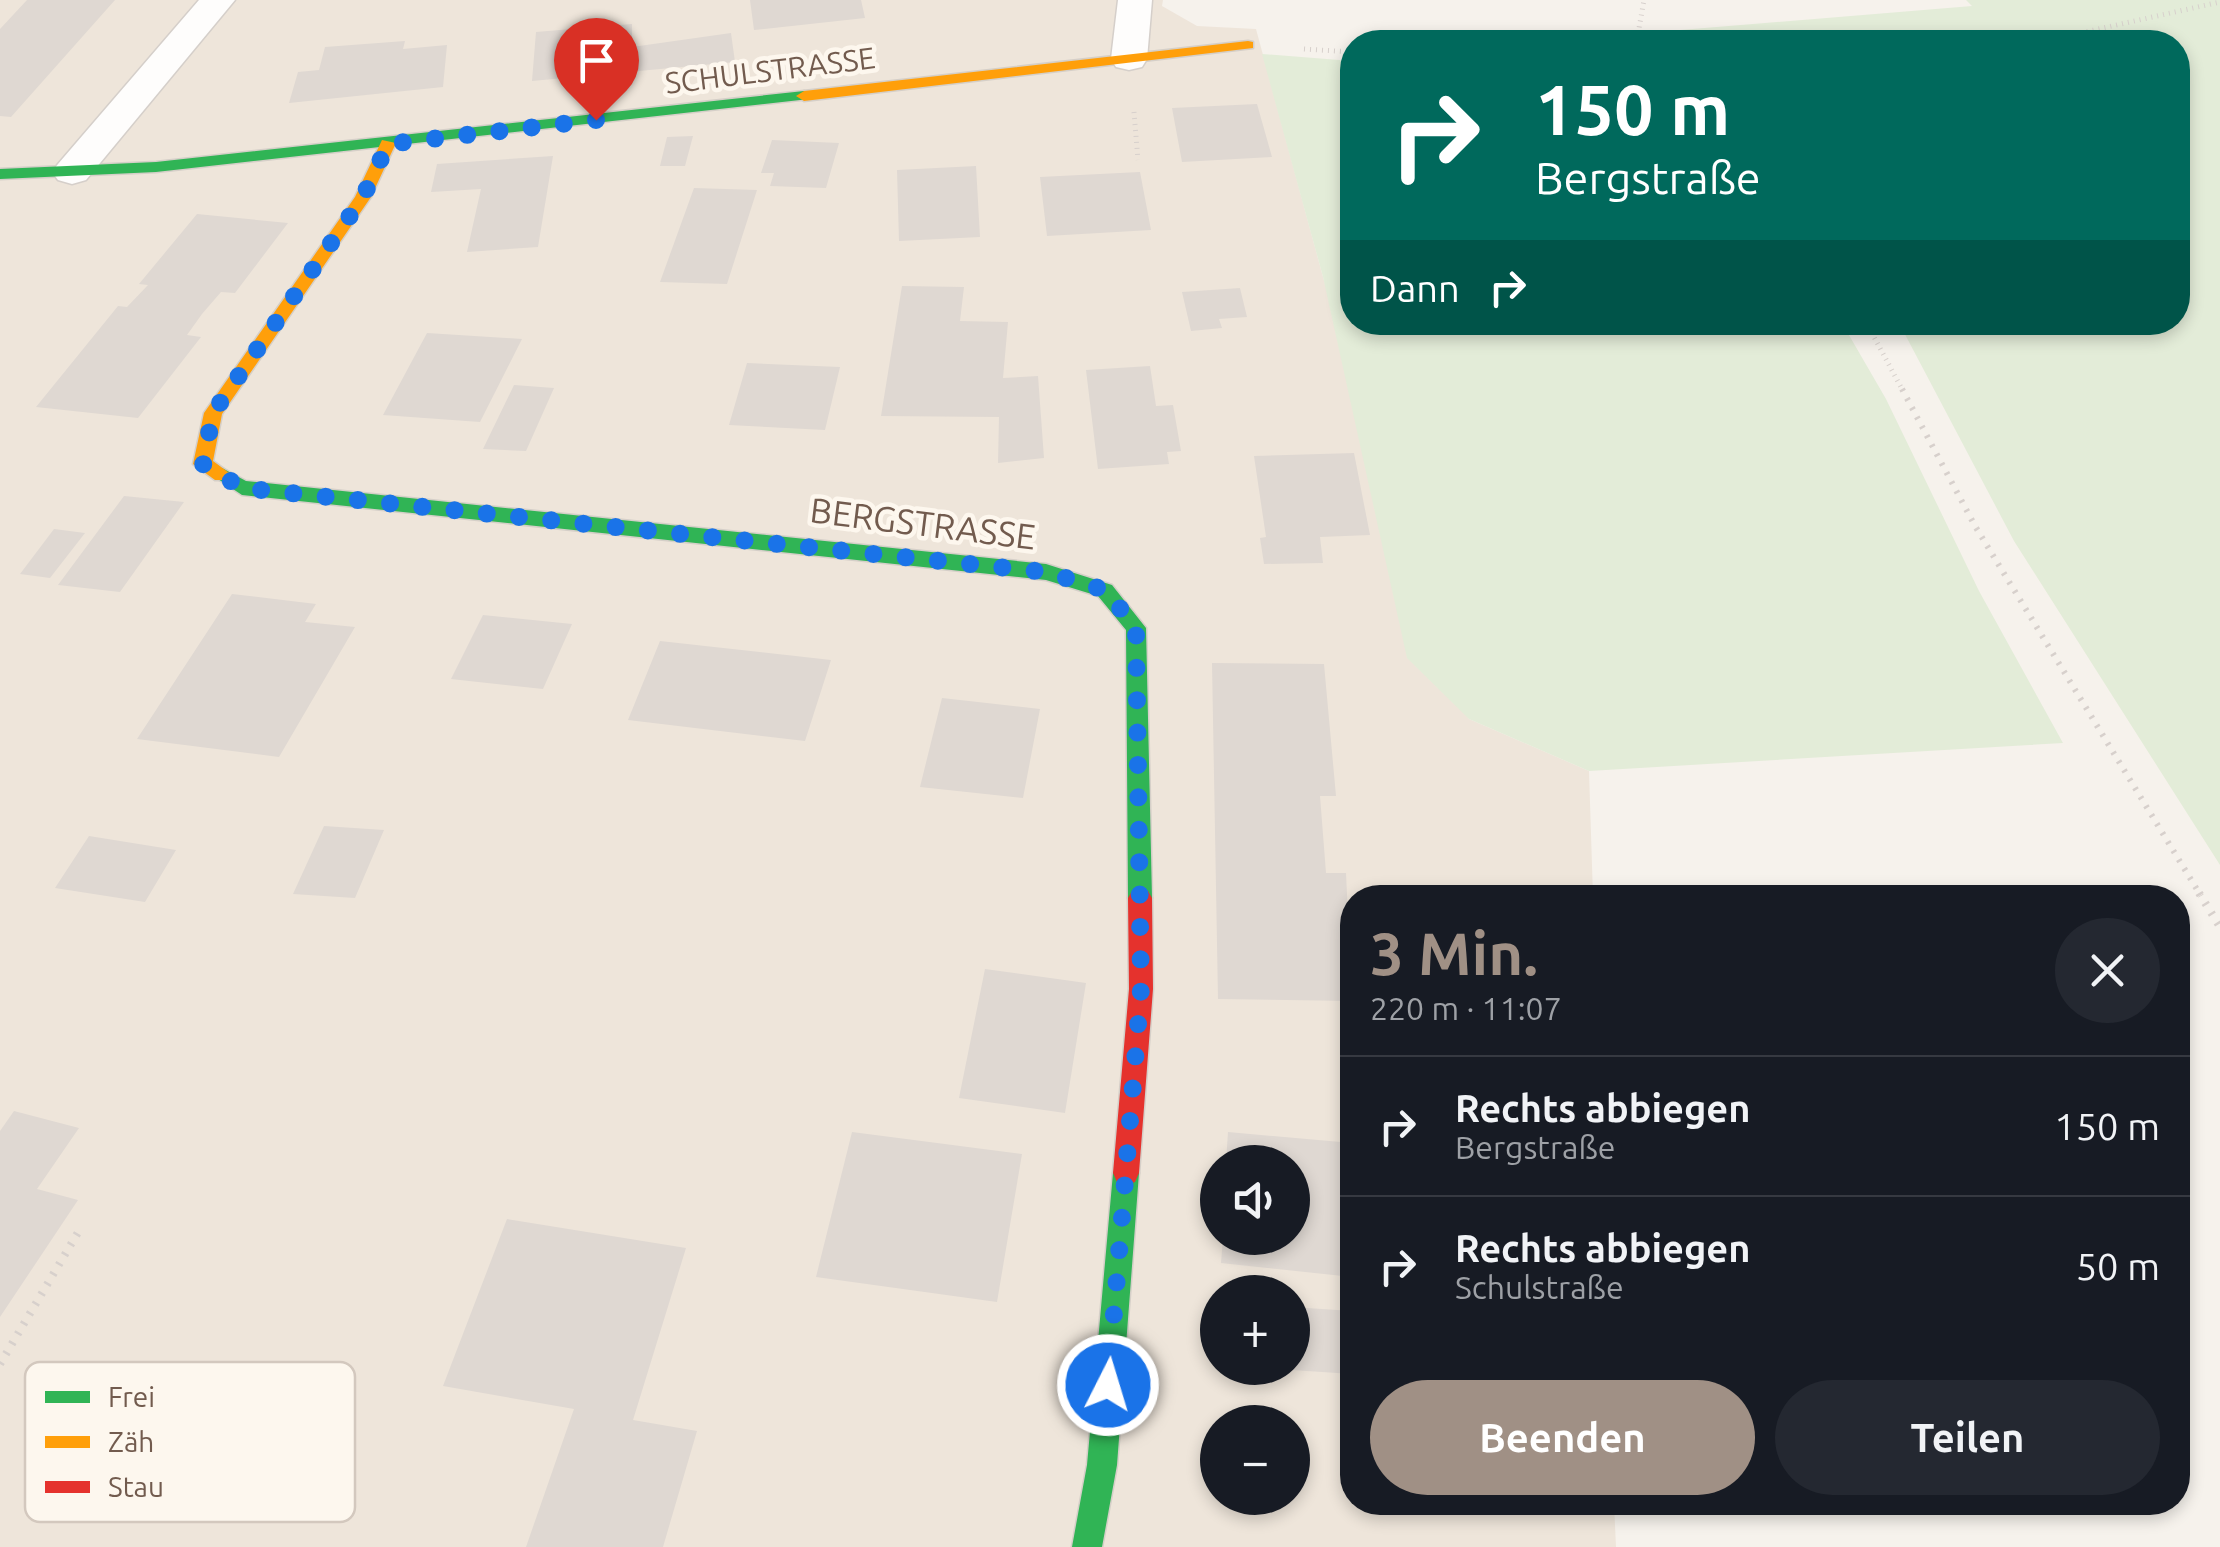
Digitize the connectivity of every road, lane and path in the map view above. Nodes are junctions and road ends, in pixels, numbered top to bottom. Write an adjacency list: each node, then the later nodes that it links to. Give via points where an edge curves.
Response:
1 (218, 0): 10 (street)
2 (1135, 0): 8 (street)
3 (1644, 0): 5 (path)
4 (2220, 2): 6 (path)
5 (1639, 30)
6 (2094, 30)
7 (1248, 45): 8 (street, SCHULSTRASSE)
8 (1129, 59): 9 (street, SCHULSTRASSE)
9 (388, 144): 10 (street, SCHULSTRASSE); 16 (street, BERGSTRASSE, via 363,197 213,413 203,464 242,488 1046,572 1105,590 1136,628 1141,989 1102,1464)
10 (72, 172): 11 (street, SCHULSTRASSE)
11 (0, 174)
12 (1873, 335): 13 (path, via 1975,526)
13 (2220, 927)
14 (80, 1229): 15 (path)
15 (0, 1364)
16 (1087, 1547)

